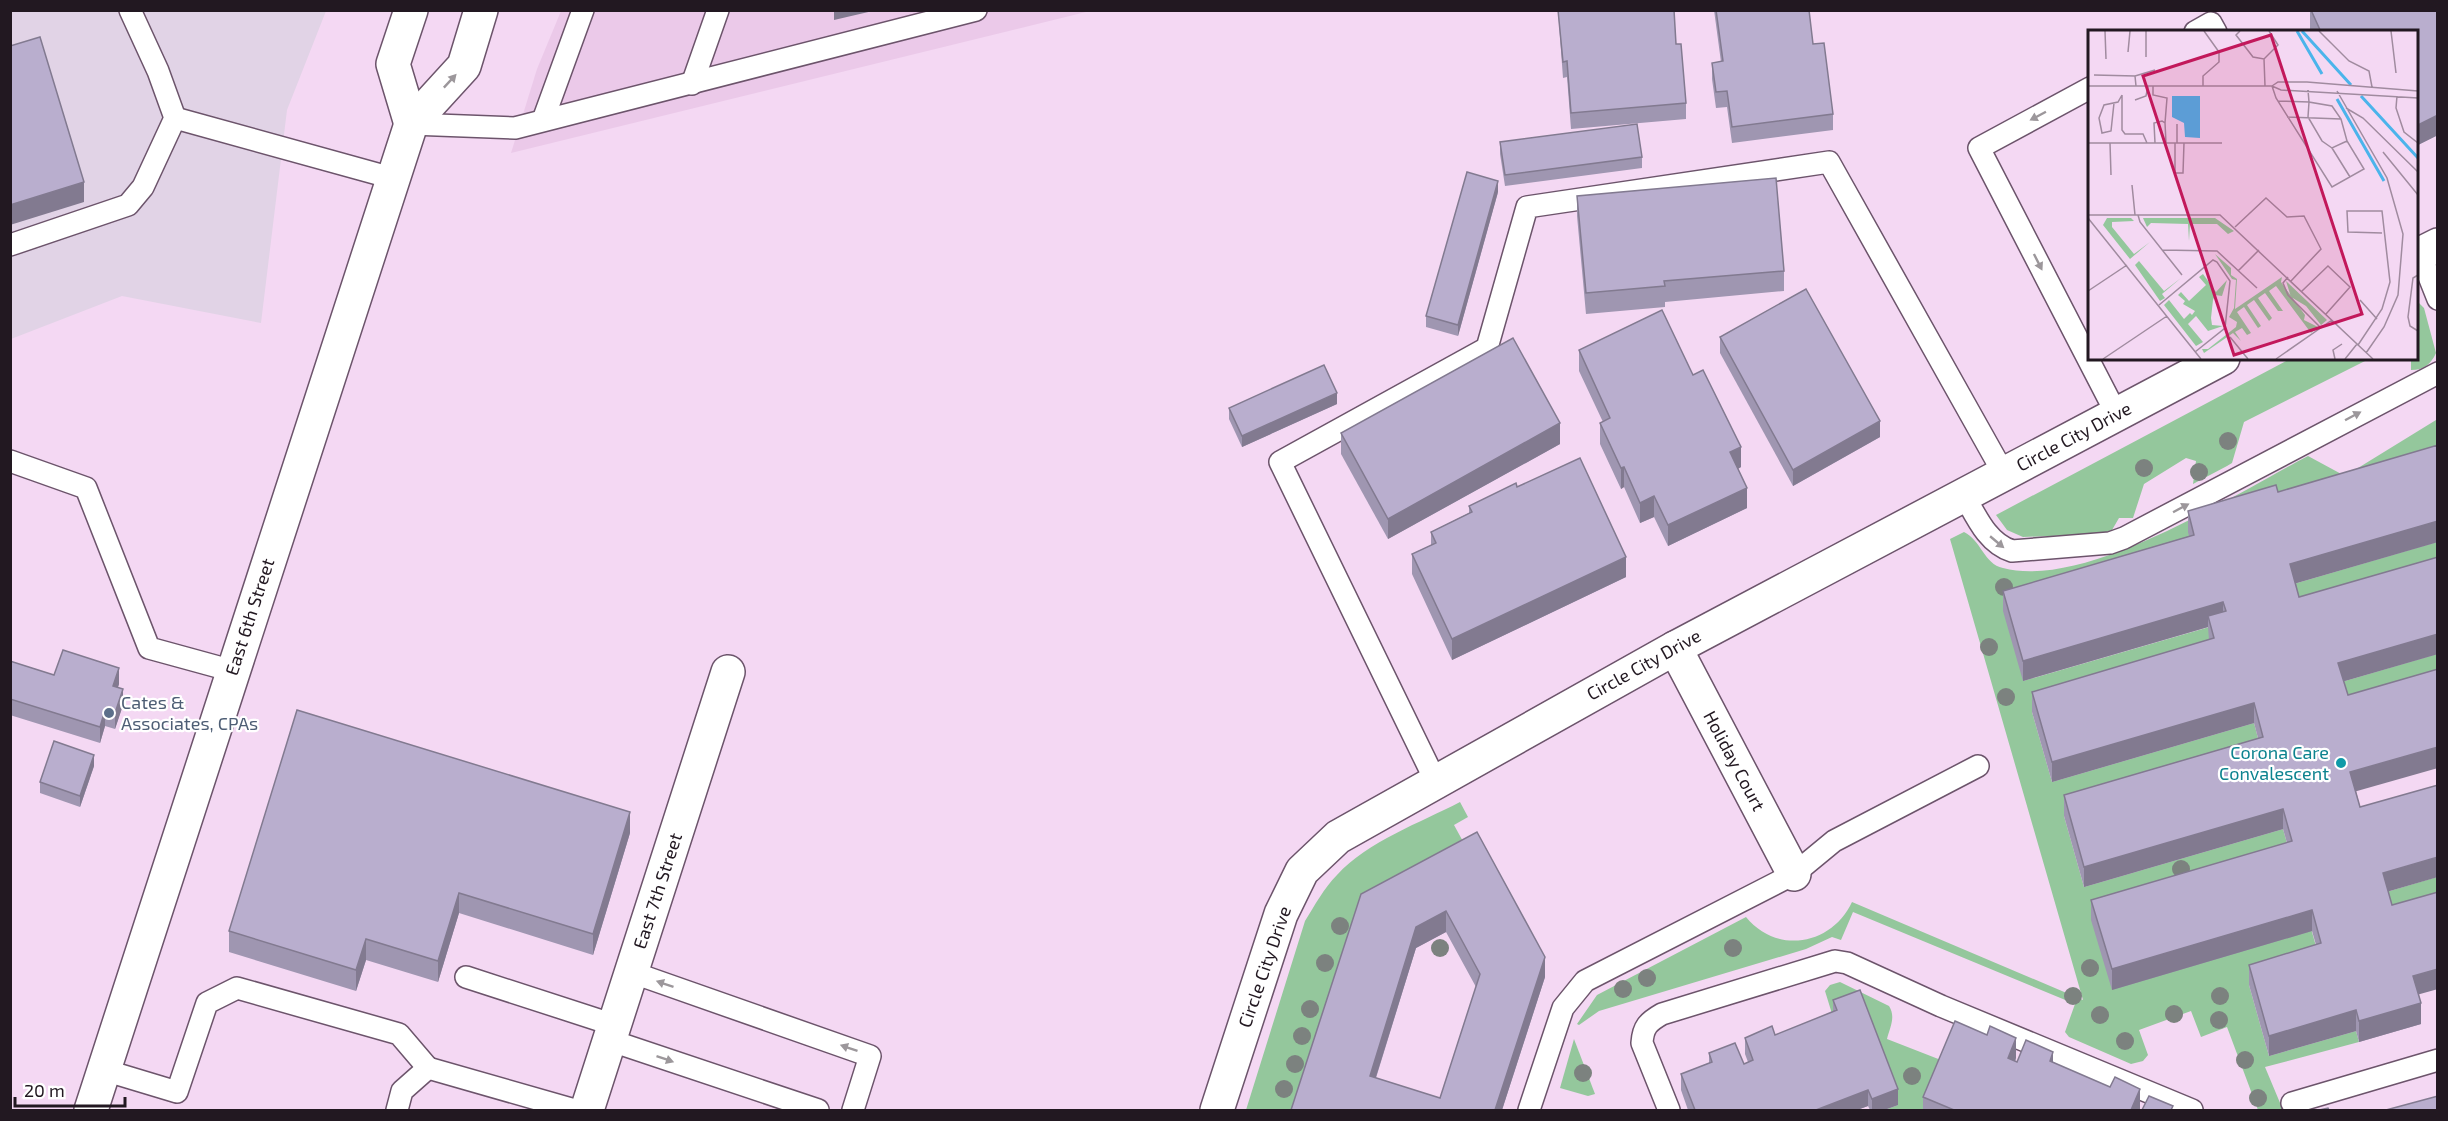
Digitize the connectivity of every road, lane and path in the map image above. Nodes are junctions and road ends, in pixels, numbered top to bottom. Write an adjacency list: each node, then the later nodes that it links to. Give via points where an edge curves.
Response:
1 (130, 10): 11 (lane)
2 (411, 10): 13 (street, via 393,64)
3 (480, 10): 13 (street, East 6th Street, one-way to 3, via 464,66)
4 (583, 10): 12 (lane)
5 (718, 10): 9 (lane)
6 (976, 10): 9 (lane)
7 (2199, 30): 8 (lane, via 2211,23)
8 (2215, 30)
9 (692, 84): 12 (lane)
10 (2088, 89): 18 (lane, one-way to 18, via 1979,148)
11 (175, 118): 14 (lane); 15 (lane, via 144,187 128,205)
12 (543, 120): 13 (lane, via 515,128)
13 (411, 124): 14 (street, East 6th Street)
14 (392, 178): 27 (street, East 6th Street)
15 (10, 245)
16 (2425, 252): 17 (lane)
17 (2438, 298)
18 (2088, 359)
19 (2089, 360): 22 (lane, one-way to 22)
20 (2219, 360): 22 (street, Circle City Drive)
21 (2438, 373): 25 (lane, one-way to 21, via 1980,523 2001,547 2012,551 2110,543)
22 (2117, 415): 24 (street, Circle City Drive)
23 (10, 461): 27 (lane, via 86,488 149,648)
24 (2004, 474): 25 (street, Circle City Drive); 30 (lane, via 1830,162 1527,207 1487,348 1280,462)
25 (1964, 495): 26 (street, Circle City Drive)
26 (1675, 648): 30 (street, Circle City Drive); 31 (street, Holiday Court)
27 (233, 670): 37 (street, East 6th Street)
28 (728, 672): 32 (street, East 7th Street)
29 (1978, 766): 31 (lane, via 1834,841)
30 (1436, 782): 45 (street, Circle City Drive, via 1338,837 1302,871 1281,914)
31 (1794, 874): 46 (lane, via 1585,981 1563,1008)
32 (632, 972): 34 (street, East 7th Street); 44 (lane, one-way to 32, via 870,1056)
33 (466, 977): 34 (lane)
34 (612, 1033): 42 (street, East 7th Street); 43 (lane, one-way to 43)
35 (2438, 1060): 38 (lane)
36 (428, 1068): 37 (lane, via 399,1034 237,988 207,1003 177,1092); 40 (lane, via 402,1091); 41 (lane)
37 (104, 1070): 39 (street, East 6th Street)
38 (2292, 1103)
39 (93, 1109)
40 (397, 1110)
41 (575, 1110)
42 (587, 1110)
43 (818, 1110)
44 (853, 1110)
45 (1217, 1110)
46 (1530, 1110)
47 (1669, 1110): 48 (lane, via 1642,1043 1648,1022 1662,1014 1835,961)
48 (2192, 1110)

